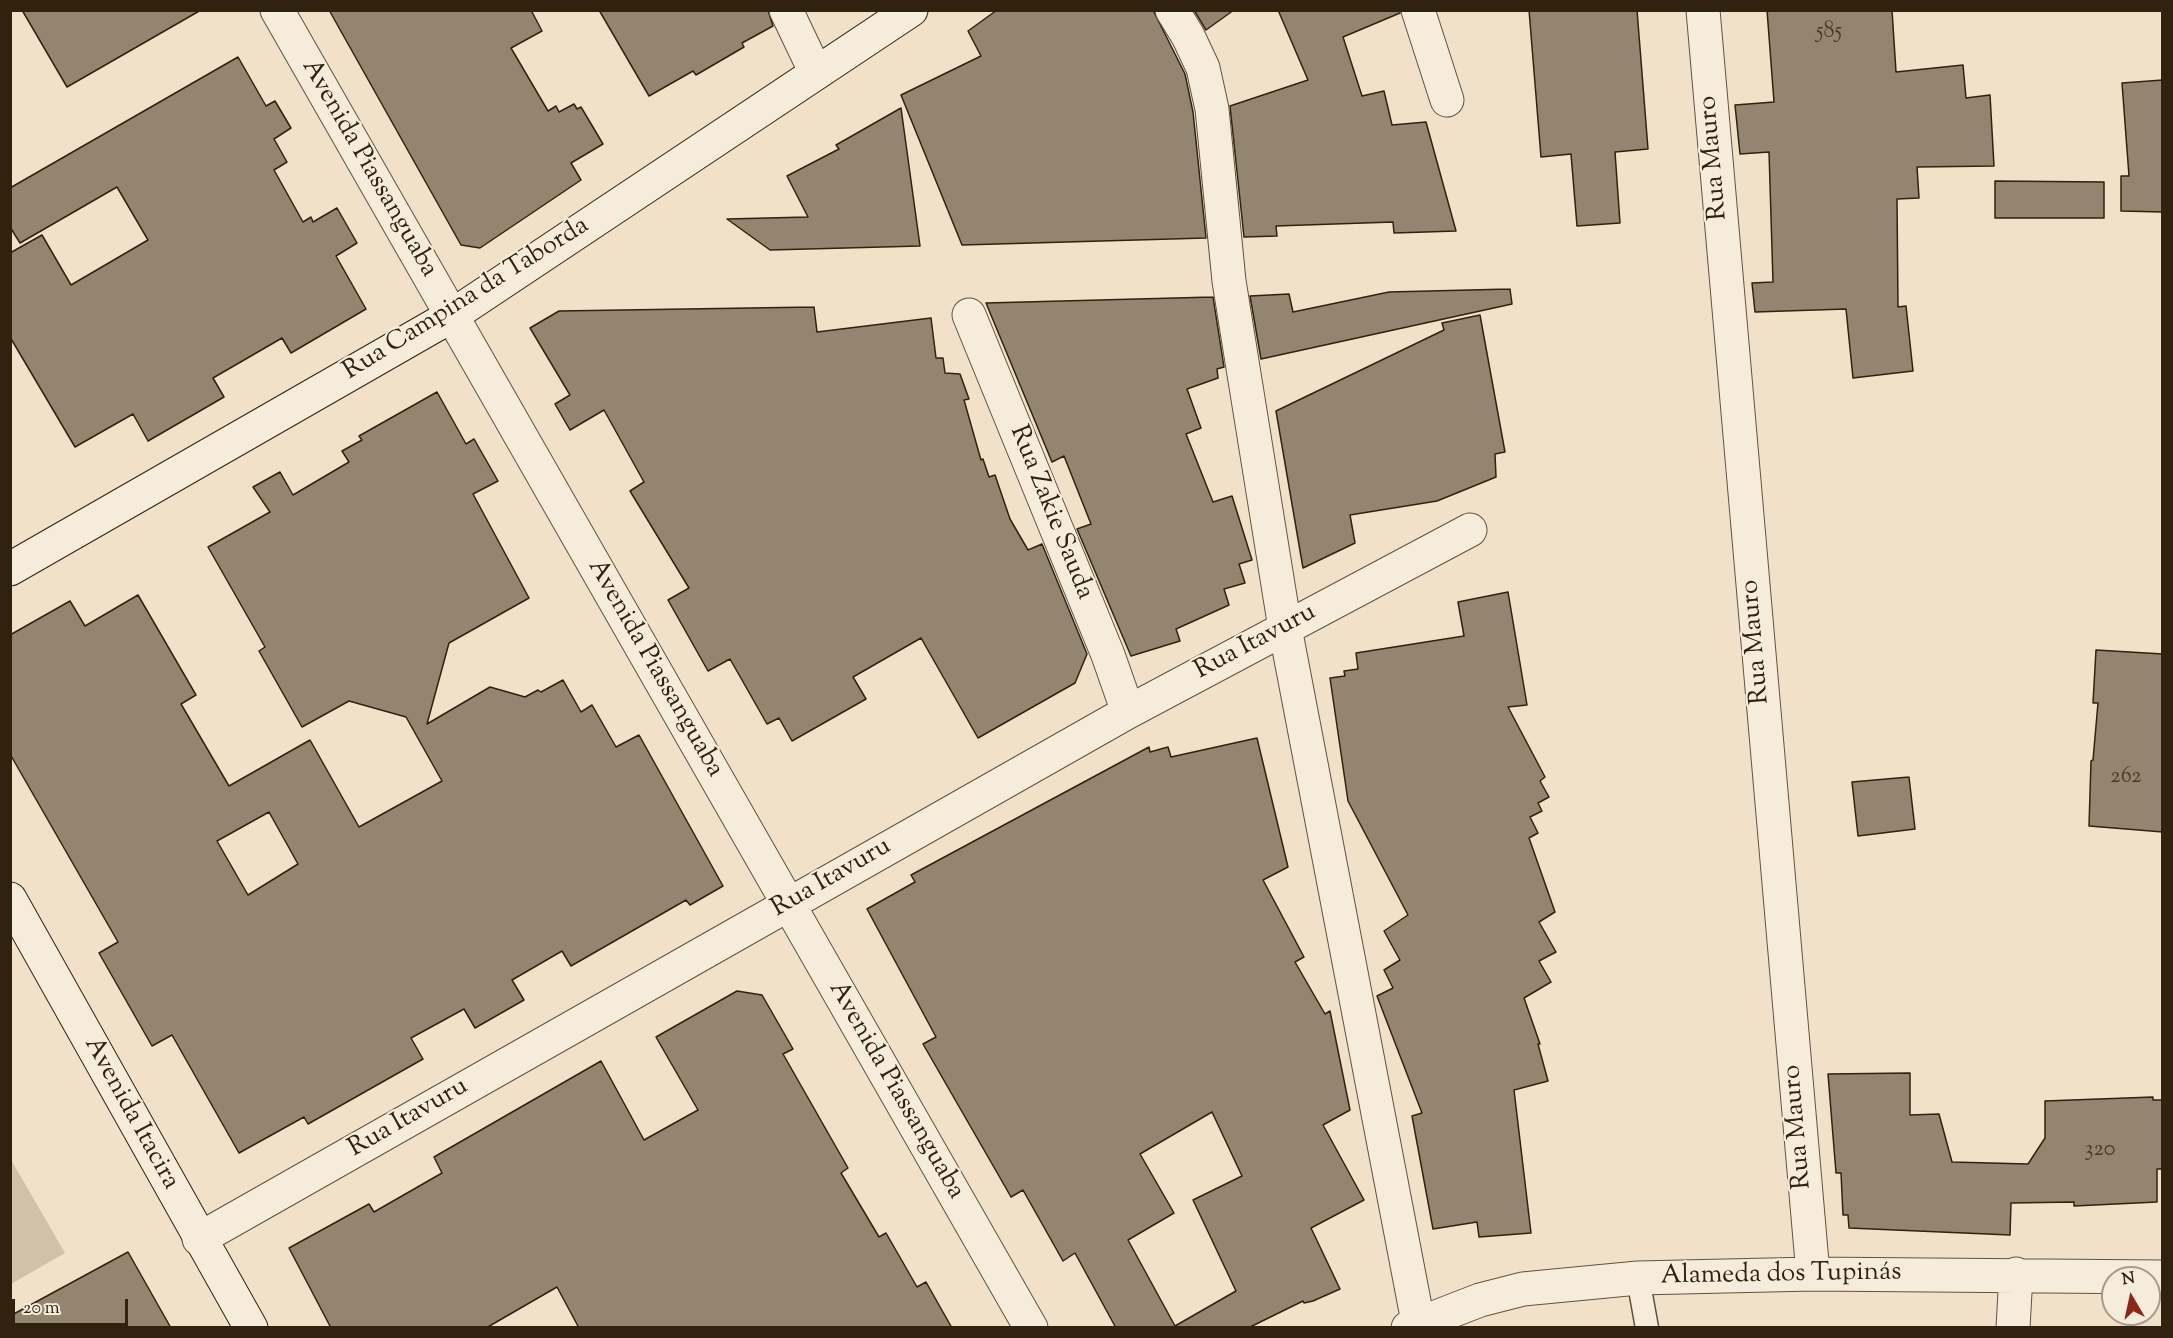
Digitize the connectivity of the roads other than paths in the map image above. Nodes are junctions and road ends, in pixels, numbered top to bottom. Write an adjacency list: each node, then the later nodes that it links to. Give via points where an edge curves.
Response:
1 (277, 10): 9 (street, Avenida Piassanguaba)
2 (786, 10): 7 (street)
3 (911, 10): 7 (street, Rua Campina da Taborda)
4 (1172, 10): 13 (street, via 1203,68 1212,109 1229,280)
5 (1418, 10): 8 (street)
6 (1703, 10): 18 (street, Rua Mauro)
7 (816, 73): 9 (street, Rua Campina da Taborda)
8 (1447, 99)
9 (453, 315): 12 (street, Rua Campina da Taborda); 16 (street, Avenida Piassanguaba)
10 (969, 315): 14 (street, Rua Zakie Sauda)
11 (1470, 530): 13 (street, Rua Itavuru)
12 (10, 569)
13 (1286, 628): 14 (street, Rua Itavuru); 22 (street)
14 (1128, 712): 16 (street, Rua Itavuru)
15 (10, 899): 17 (street, Avenida Itacira)
16 (788, 904): 17 (street, Rua Itavuru); 24 (street, Avenida Piassanguaba)
17 (200, 1239): 23 (street, Avenida Itacira)
18 (1813, 1274): 19 (street, Alameda dos Tupinás); 21 (street, Alameda dos Tupinás)
19 (2016, 1274): 20 (street, Alameda dos Tupinás); 26 (street)
20 (2163, 1277)
21 (1638, 1278): 22 (street, Alameda dos Tupinás, via 1523,1289); 25 (lane)
22 (1413, 1325)
23 (251, 1328)
24 (1031, 1328)
25 (1647, 1328)
26 (2013, 1328)

